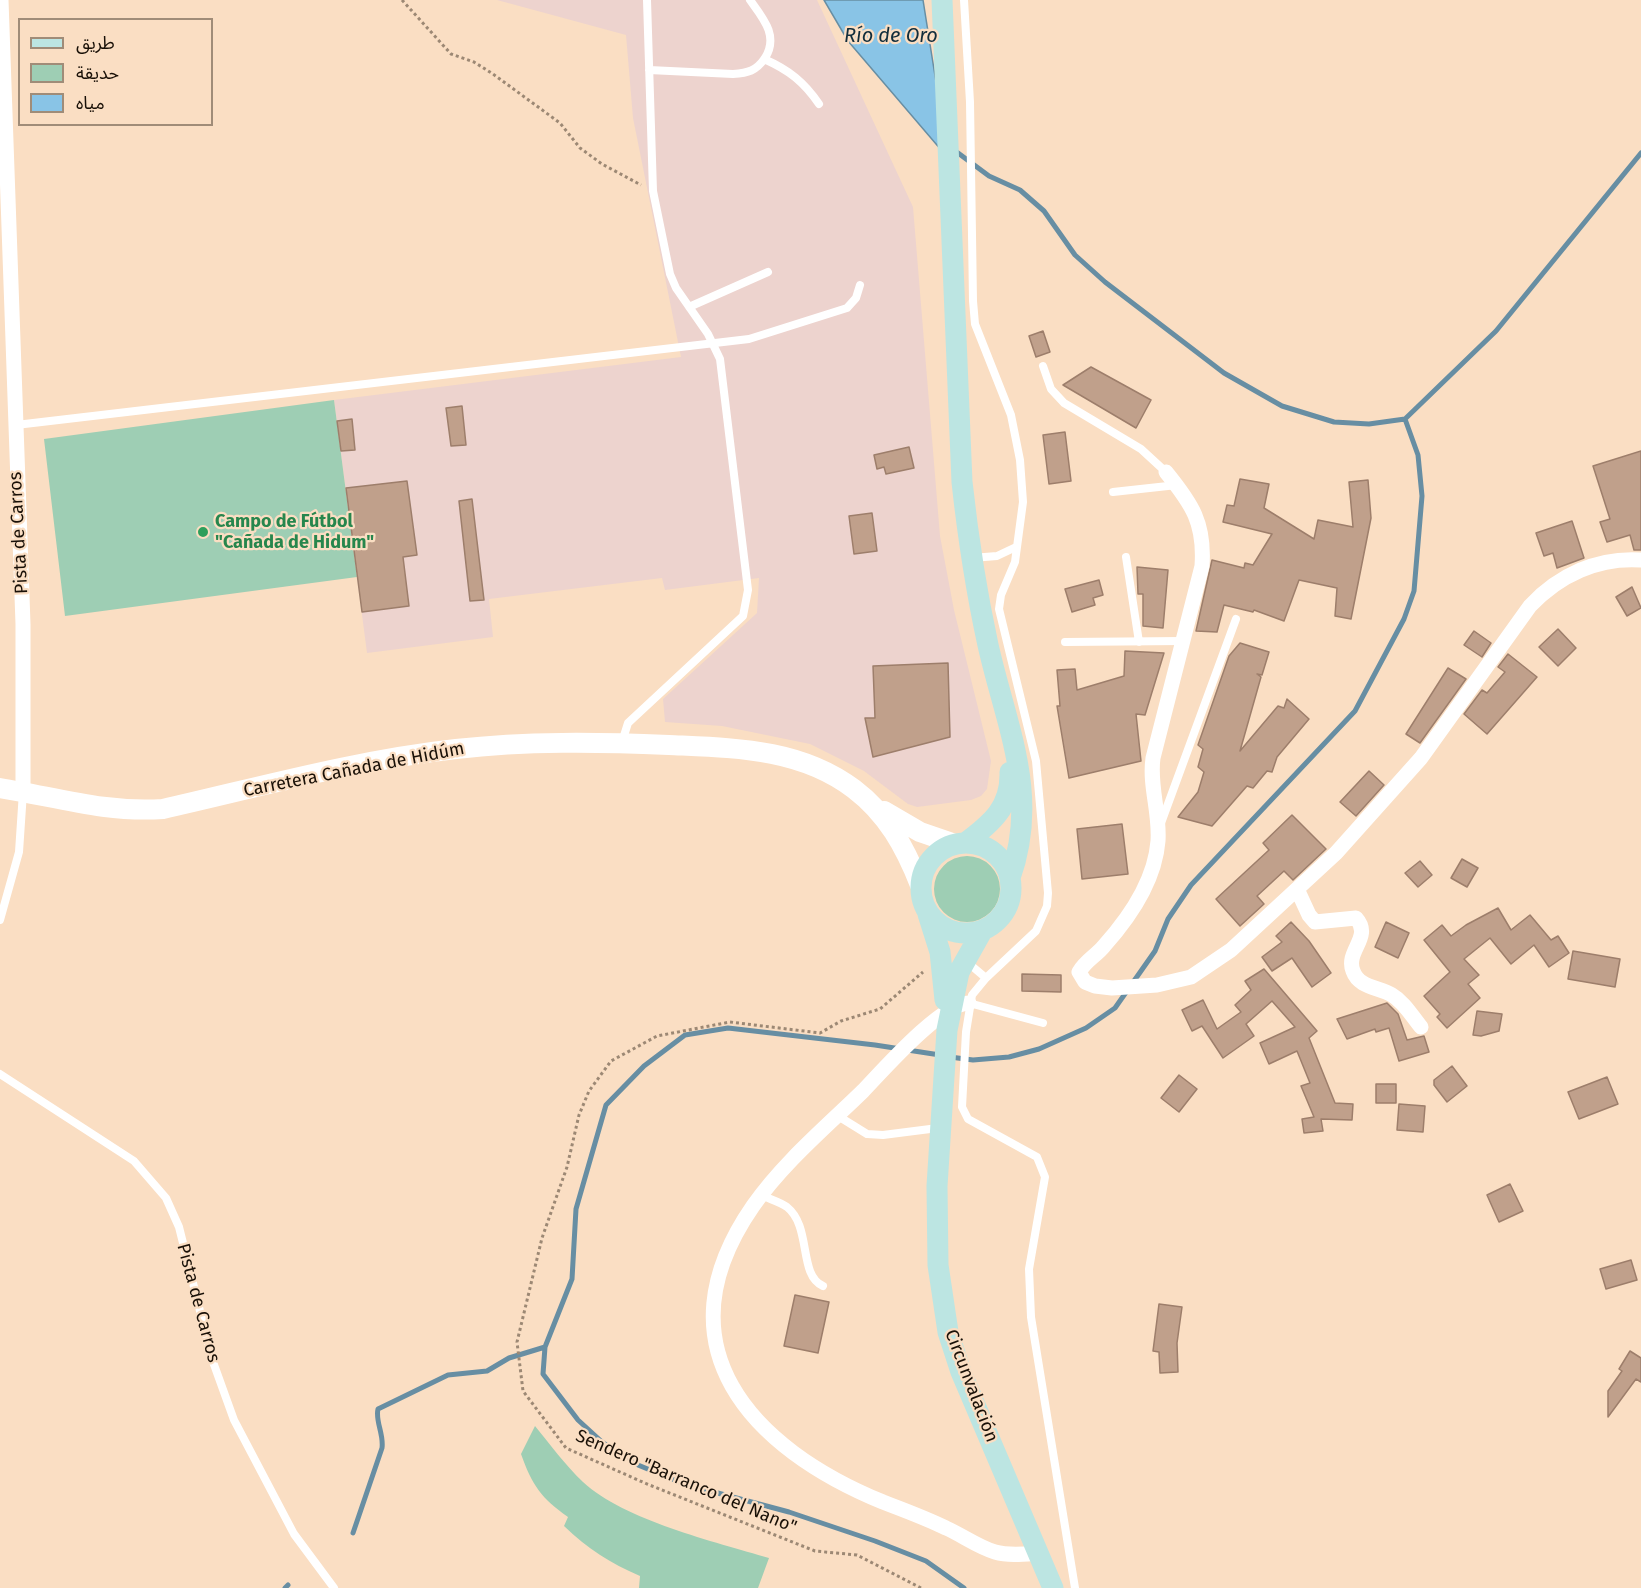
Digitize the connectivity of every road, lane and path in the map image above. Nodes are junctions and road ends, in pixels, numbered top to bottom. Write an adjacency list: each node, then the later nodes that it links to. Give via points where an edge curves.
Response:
1 (1, 0): 11 (street, Pista de Carros)
2 (402, 0): 10 (path, via 451,54 493,74 560,123 580,148)
3 (647, 0): 8 (lane)
4 (750, 0): 7 (lane, via 771,34 771,47)
5 (942, 0): 23 (main road, via 962,482)
6 (964, 0): 21 (lane, via 970,102 972,301 975,324 1011,415 1020,460 1023,502)
7 (764, 59): 8 (lane, via 758,68 747,73); 9 (lane, via 787,68)
8 (649, 70): 10 (lane)
9 (819, 104)
10 (653, 191): 14 (lane, via 670,274)
11 (5, 262): 17 (street, Pista de Carros)
12 (768, 272): 14 (lane)
13 (860, 285): 15 (lane, via 851,303 835,313 749,339)
14 (689, 307): 15 (lane)
15 (714, 344): 17 (lane); 30 (lane, via 722,370 748,590 746,605 743,616 628,723)
16 (1043, 366): 18 (lane, via 1051,389 1064,403 1141,448)
17 (14, 425): 32 (street, Pista de Carros, via 23,624)
18 (1166, 472): 19 (street)
19 (1177, 485): 20 (lane); 26 (street, via 1200,524 1203,546 1202,566)
20 (1113, 492)
21 (1016, 547): 23 (lane, via 997,556); 44 (lane, via 1015,562 999,609 1036,760 1048,893 1036,931)
22 (1126, 557): 28 (lane)
23 (971, 558): 29 (main road)
24 (1641, 560): 38 (street, via 1603,562 1583,568 1544,592 1421,758)
25 (1236, 619): 34 (lane)
26 (1183, 641): 28 (lane); 34 (street, via 1153,758 1151,775)
27 (1065, 642): 28 (lane)
28 (1139, 642)
29 (1009, 732): 35 (main road, via 1009,794 1002,811 993,822); 36 (main road, via 1016,747 1022,803 1017,858)
30 (622, 743): 32 (street, Carretera Cañada de Hidúm, via 540,742 454,749 326,772 163,809 112,810); 33 (street, Carretera Cañada de Hidúm, via 773,752 828,773)
31 (0, 788): 32 (street, Carretera Cañada de Hidúm)
32 (23, 791): 40 (lane, Pista de Carros, via 19,852)
33 (876, 807): 35 (street, via 920,832); 37 (street, via 897,836)
34 (1158, 829): 38 (street, via 1147,883 1121,927 1097,954 1085,961 1079,972 1085,982 1112,988 1157,985 1191,977 1232,950)
35 (960, 843): 36 (main road, via 989,849 1006,866); 37 (main road, via 935,855 922,874)
36 (1010, 878): 41 (main road, via 1006,909)
37 (920, 885): 39 (main road)
38 (1297, 889): 48 (street, via 1315,922 1356,918 1363,934 1352,959 1352,971 1359,981 1401,1002)
39 (928, 914): 41 (main road, via 936,923 958,933); 42 (main road)
40 (0, 920)
41 (982, 931): 43 (main road)
42 (940, 952): 45 (main road); 57 (path, Sendero "Barranco del Nano", via 915,981 880,1009 820,1033 730,1022 657,1036 611,1061 588,1091 579,1115 567,1167 542,1238 517,1342 523,1391 566,1448 814,1551 857,1555)
43 (964, 959): 44 (lane); 45 (main road)
44 (986, 978): 46 (lane)
45 (950, 985): 49 (main road, Circunvalación)
46 (969, 1003): 47 (lane); 49 (lane); 51 (street, via 950,1008)
47 (1043, 1023)
48 (1421, 1027)
49 (956, 1031): 52 (main road, Circunvalación); 59 (lane, via 962,1107 968,1119 1037,1157 1045,1177 1029,1269 1030,1309)
50 (0, 1074): 56 (lane, Pista de Carros, via 134,1161 166,1198 178,1227 212,1359 234,1420 294,1534)
51 (837, 1116): 52 (lane, via 867,1134 884,1135); 53 (street)
52 (940, 1123): 55 (main road, Circunvalación, via 938,1265 948,1332 961,1372)
53 (761, 1195): 54 (lane, via 787,1207 794,1216 804,1236 811,1275 814,1282); 55 (street, via 722,1266 714,1317 714,1334 723,1366 735,1392 754,1418 801,1460 854,1490 939,1524 994,1552)
54 (823, 1286)
55 (1040, 1553): 58 (main road, Circunvalación)
56 (333, 1588)
57 (921, 1588)
58 (1053, 1588)
59 (1075, 1588)

